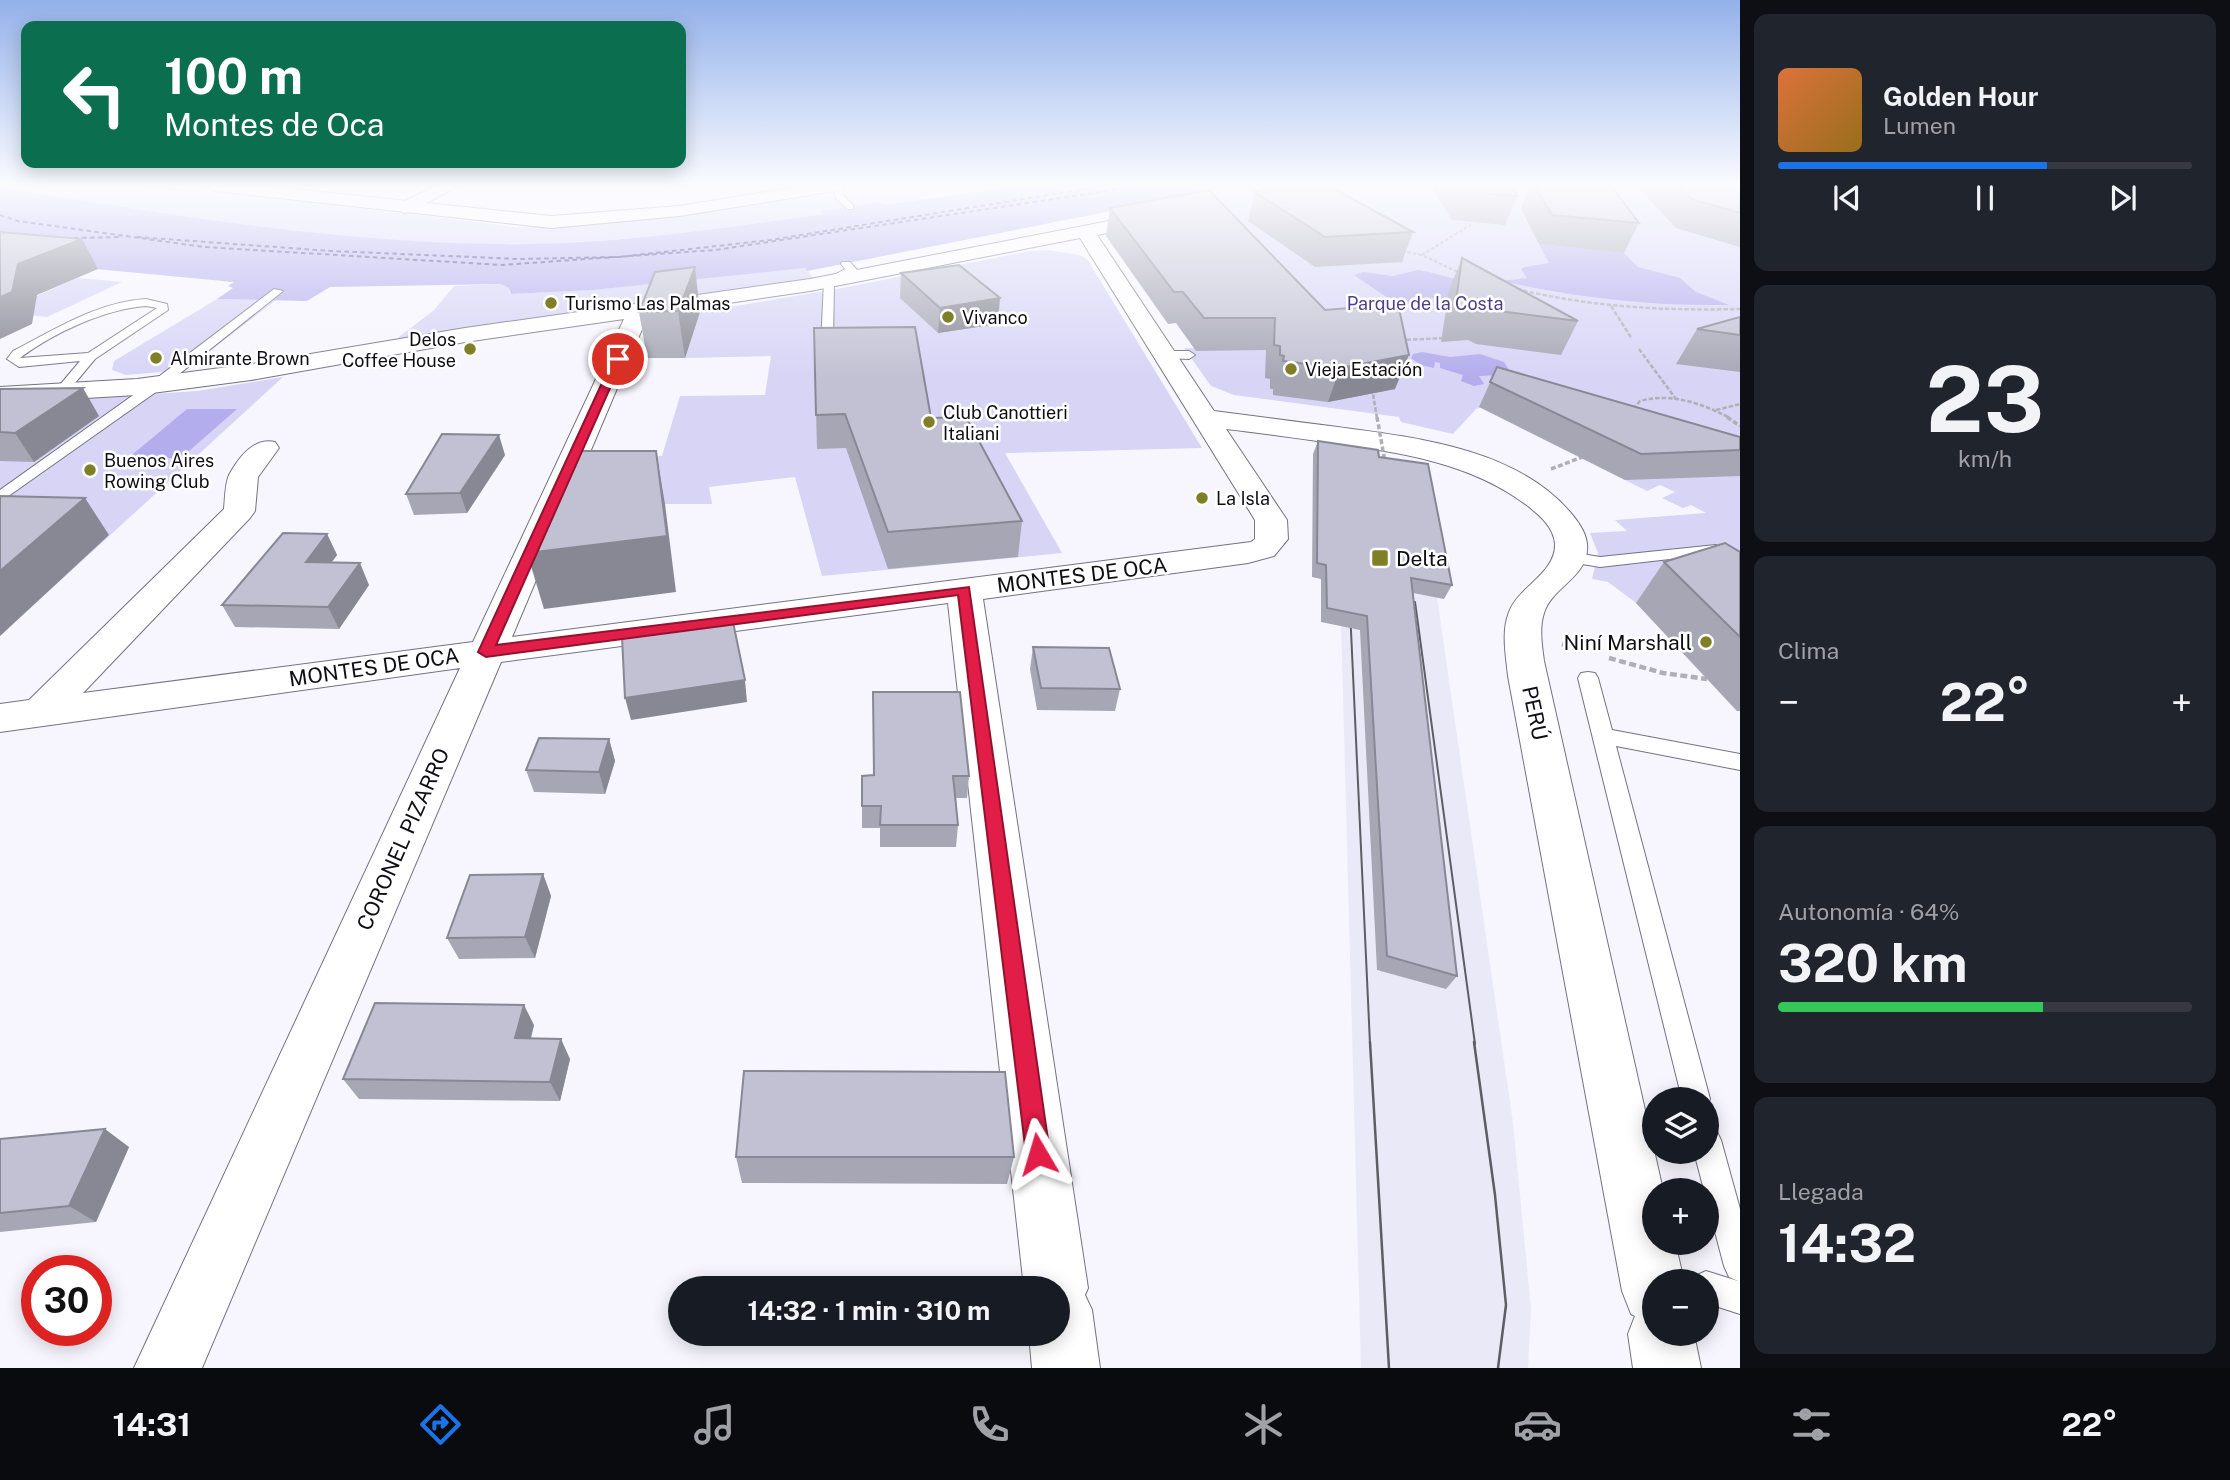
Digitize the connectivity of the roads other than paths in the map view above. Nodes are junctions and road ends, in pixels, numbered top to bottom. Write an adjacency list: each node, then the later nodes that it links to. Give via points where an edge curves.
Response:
1 (989, 250): 4 (street)
2 (1099, 250): 12 (street, via 1178,355)
3 (846, 264): 4 (lane, via 852,270)
4 (829, 281): 6 (street); 7 (lane, via 827,345)
5 (278, 291): 9 (lane)
6 (639, 310): 9 (street); 18 (street, CORONEL PIZARRO)
7 (854, 345)
8 (91, 356): 8 (lane, via 162,310 163,306 135,302 113,306 13,359 19,363); 10 (lane)
9 (158, 384): 10 (street); 14 (lane)
10 (60, 392): 11 (street)
11 (0, 395)
12 (1206, 418): 16 (street, via 1424,449 1481,466 1539,500 1561,521 1572,543); 17 (street, MONTES DE OCA, via 1270,520 1273,538 1269,545 1248,553)
13 (265, 448): 20 (street, via 243,477 239,510)
14 (0, 497)
15 (1716, 550): 16 (lane, via 1600,562)
16 (1570, 557): 27 (street, PERÚ, via 1526,613 1527,676)
17 (964, 590): 18 (street, MONTES DE OCA); 28 (street)
18 (486, 652): 20 (street, MONTES DE OCA); 33 (street, CORONEL PIZARRO)
19 (1588, 678): 22 (lane)
20 (41, 712): 21 (street, MONTES DE OCA)
21 (0, 718)
22 (1603, 736): 23 (lane); 24 (lane)
23 (1740, 762)
24 (1693, 1087)
25 (1712, 1164): 26 (lane)
26 (1740, 1266)
27 (1662, 1269)
28 (1054, 1276)
29 (1719, 1291): 30 (lane)
30 (1740, 1298)
31 (1063, 1346): 34 (street)
32 (1663, 1346): 35 (street)
33 (168, 1368)
34 (1066, 1368)
35 (1667, 1368)

